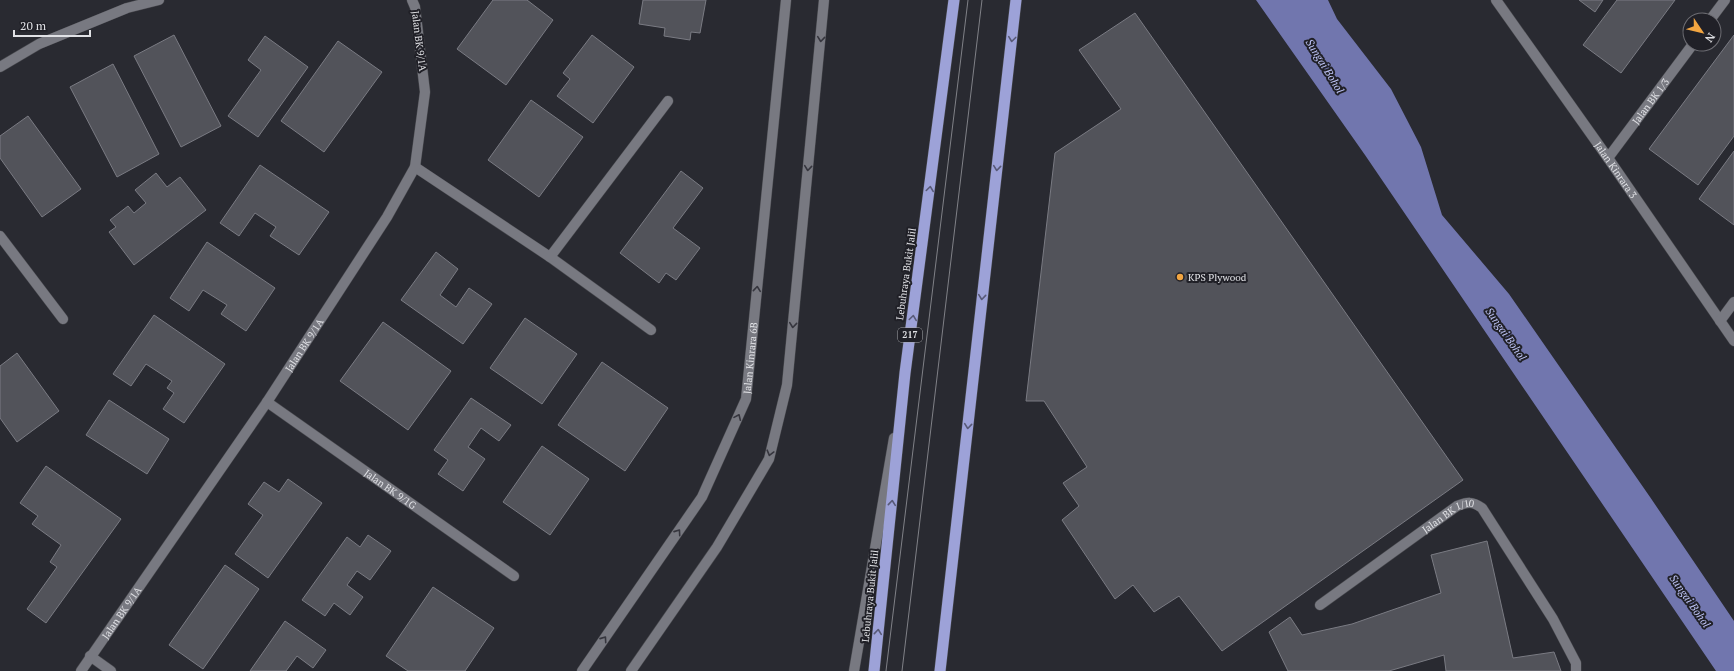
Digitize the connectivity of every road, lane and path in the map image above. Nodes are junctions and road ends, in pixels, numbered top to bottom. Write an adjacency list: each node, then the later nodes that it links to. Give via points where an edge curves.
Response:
1 (159, 0): 11 (street, via 127,8 39,44)
2 (786, 0): 29 (street, Jalan Kinrara 6B, one-way to 2, via 702,497 746,399)
3 (824, 0): 30 (street, one-way to 30, via 787,385 769,459 717,547)
4 (954, 0): 22 (highway, Lebuhraya Bukit Jalil / 217, one-way to 4)
5 (1016, 0): 33 (highway, one-way to 33)
6 (1496, 0): 13 (street, Jalan Kinrara 3)
7 (1725, 0): 9 (street)
8 (416, 2): 14 (street, Jalan BK 9/1A, via 425,92)
9 (1716, 12)
10 (1687, 52): 13 (street, Jalan BK 1/3)
11 (0, 67)
12 (668, 102): 16 (street)
13 (1608, 158): 19 (street, Jalan Kinrara 3)
14 (415, 167): 16 (street); 23 (street, Jalan BK 9/1A, via 387,217)
15 (0, 236): 18 (street)
16 (550, 256): 20 (street)
17 (1734, 302): 19 (street)
18 (63, 319)
19 (1720, 321): 21 (street, Jalan Kinrara 3)
20 (651, 330)
21 (1734, 341)
22 (905, 373): 31 (street); 32 (highway, Lebuhraya Bukit Jalil / 217, one-way to 22)
23 (267, 402): 24 (street, Jalan BK 9/1G); 26 (street, Jalan BK 9/1A)
24 (514, 576)
25 (1320, 605): 34 (street, Jalan BK 1/10, via 1457,506 1473,502 1482,508 1553,619 1576,663)
26 (90, 656): 27 (street, Jalan BK 9/1A); 28 (street)
27 (81, 671)
28 (111, 671)
29 (582, 671)
30 (631, 671)
31 (854, 671)
32 (874, 671)
33 (940, 671)
34 (1576, 671)

